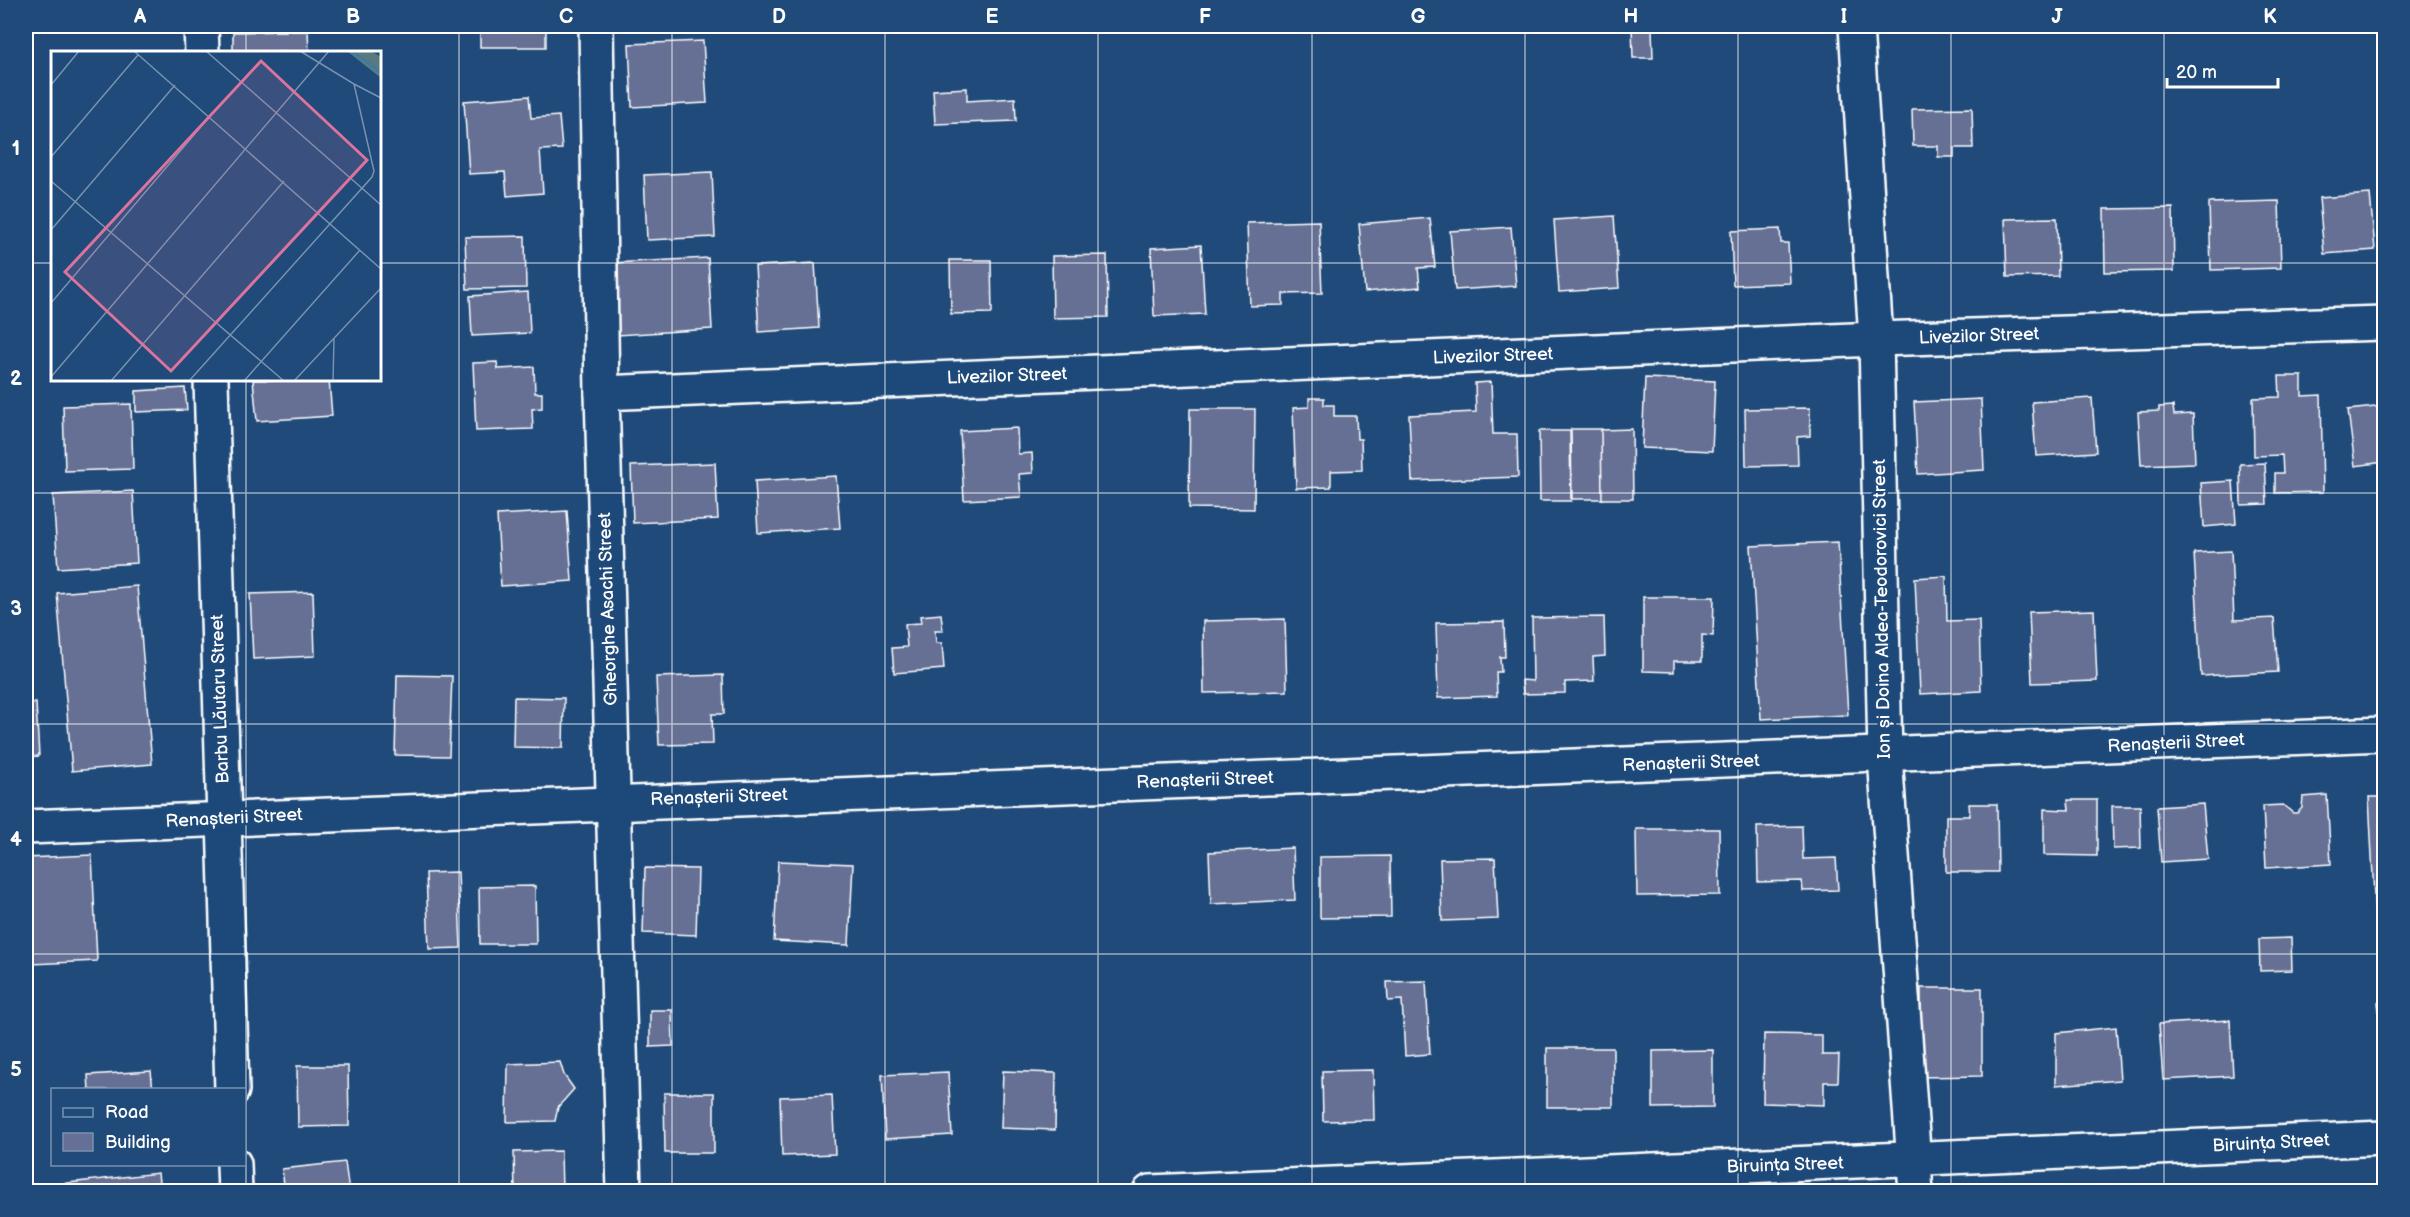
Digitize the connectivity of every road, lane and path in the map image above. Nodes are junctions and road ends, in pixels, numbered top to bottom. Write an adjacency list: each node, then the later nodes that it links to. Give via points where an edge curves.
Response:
1 (201, 26): 4 (street)
2 (596, 26): 8 (street, Gheorghe Asachi Street)
3 (1856, 26): 6 (street, Ion și Doina Aldea-Teodorovici Street)
4 (202, 51)
5 (2385, 323): 6 (street, Livezilor Street)
6 (1876, 339): 8 (street, Livezilor Street); 10 (street, Ion și Doina Aldea-Teodorovici Street)
7 (211, 381): 12 (street, Barbu Lăutaru Street)
8 (602, 393): 11 (street, Gheorghe Asachi Street)
9 (2385, 734): 10 (street, Renașterii Street)
10 (1885, 756): 11 (street, Renașterii Street); 17 (street, Ion și Doina Aldea-Teodorovici Street)
11 (613, 801): 12 (street, Renașterii Street); 19 (street, Gheorghe Asachi Street)
12 (224, 818): 13 (street, Renașterii Street); 14 (street, Barbu Lăutaru Street)
13 (26, 827)
14 (232, 1088)
15 (2385, 1138): 17 (street, Biruința Street)
16 (234, 1166): 18 (street)
17 (1916, 1176): 20 (street, Biruința Street)
18 (235, 1191)
19 (624, 1191)
20 (1150, 1191)

